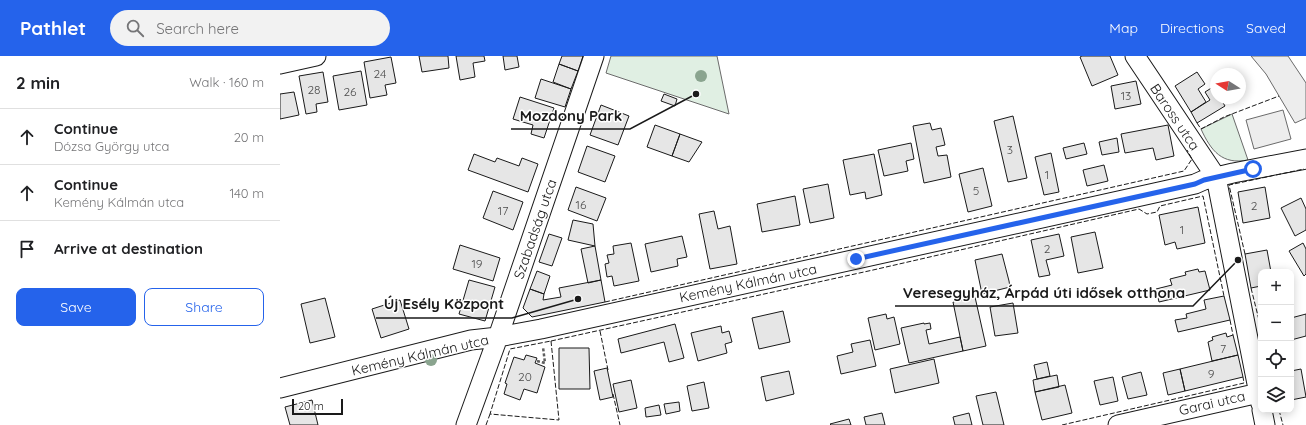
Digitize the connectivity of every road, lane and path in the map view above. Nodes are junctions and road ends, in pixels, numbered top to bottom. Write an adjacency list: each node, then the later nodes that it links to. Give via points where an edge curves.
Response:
1 (316, 56): 4 (street)
2 (594, 56): 7 (street, Szabadság utca)
3 (1135, 56): 6 (street, Baross utca)
4 (280, 64)
5 (1306, 159): 6 (street, Kemény Kálmán utca)
6 (1216, 177): 7 (street, Kemény Kálmán utca, via 1195,184); 8 (street)
7 (498, 337): 9 (street, Kemény Kálmán utca, via 471,340); 12 (street, Szabadság utca)
8 (1258, 387)
9 (280, 388)
10 (1258, 402): 13 (street, Garai utca)
11 (1263, 413): 14 (street)
12 (466, 425)
13 (1118, 425)
14 (1265, 425)

